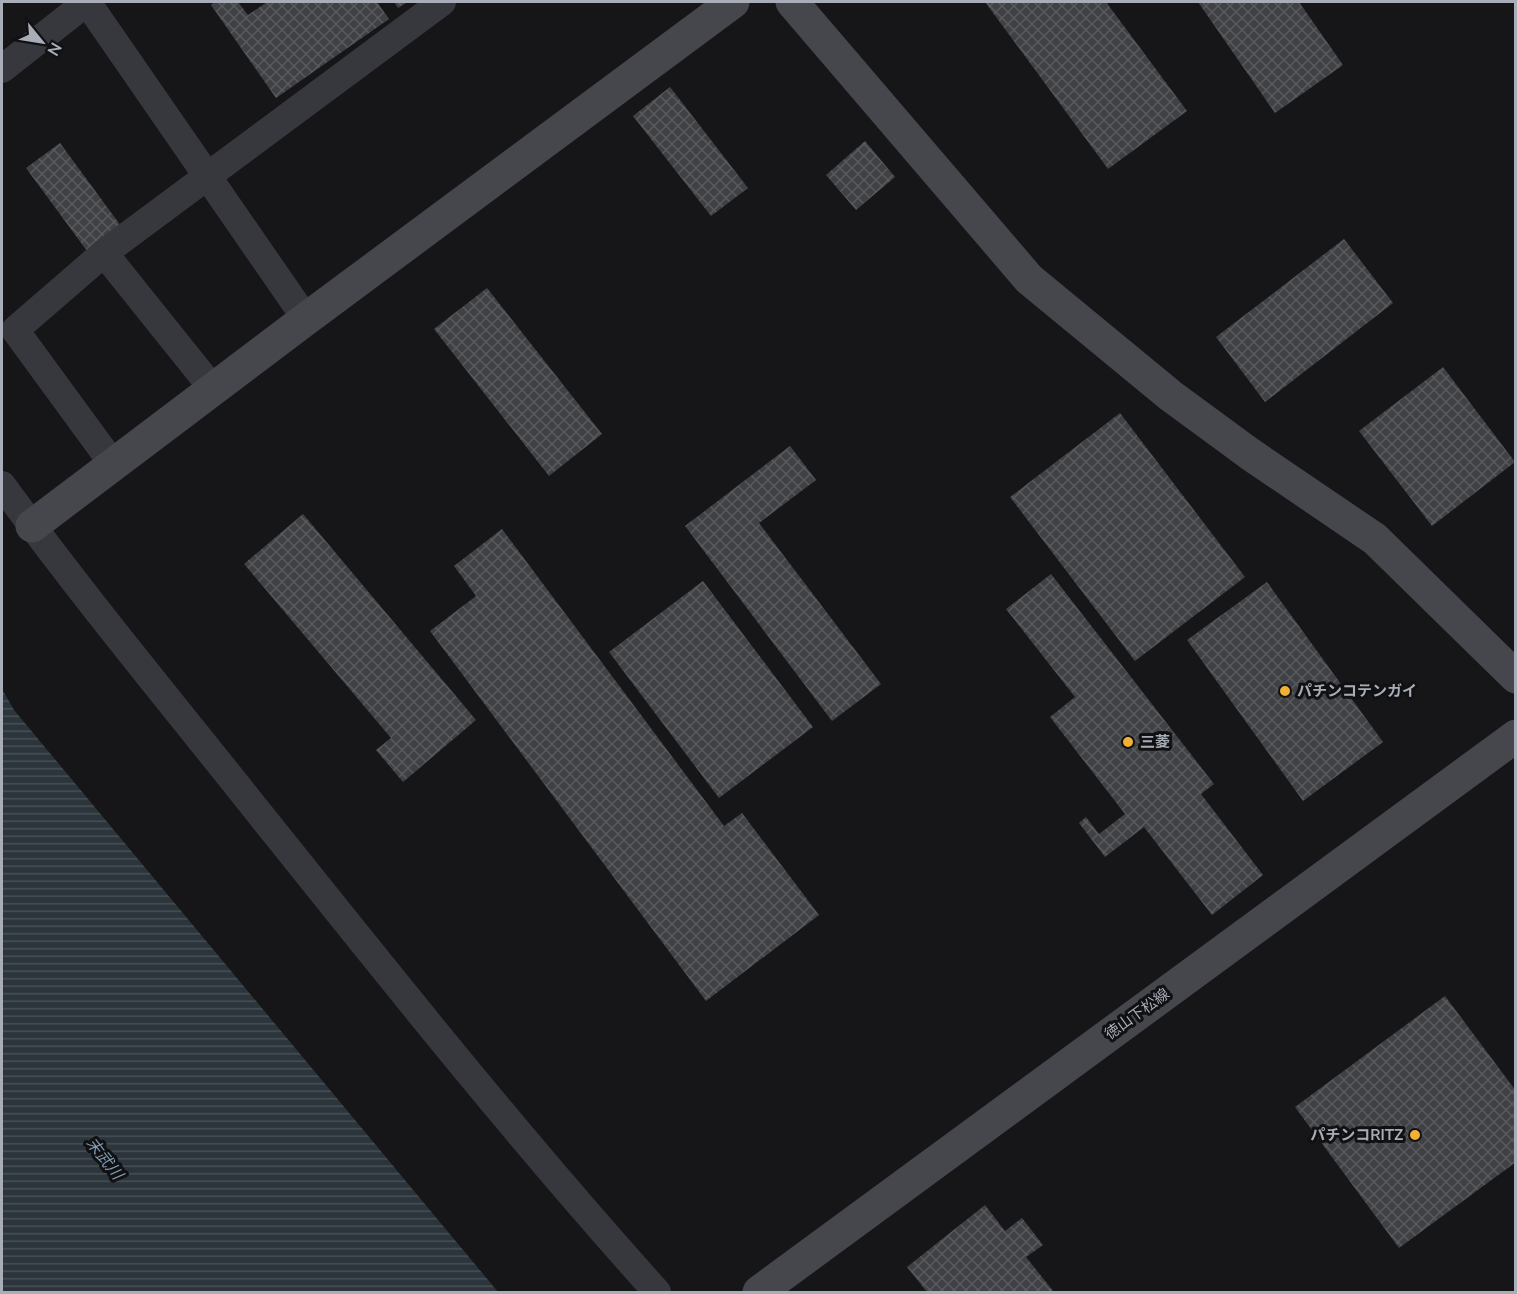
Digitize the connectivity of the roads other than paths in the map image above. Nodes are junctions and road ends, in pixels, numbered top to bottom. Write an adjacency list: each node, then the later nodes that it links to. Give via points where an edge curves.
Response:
1 (87, 2): 5 (street); 6 (street)
2 (442, 2): 6 (street)
3 (733, 2): 8 (street)
4 (792, 2): 13 (street, via 1029,279 1171,396 1375,539)
5 (2, 69)
6 (208, 178): 7 (street); 8 (street)
7 (104, 253): 9 (street); 10 (street, via 15,330)
8 (306, 319): 9 (street)
9 (213, 389): 10 (street)
10 (113, 464): 12 (street)
11 (2, 485): 12 (street)
12 (32, 526): 15 (street, via 377,961)
13 (1515, 677)
14 (1515, 736): 16 (street, 徳山下松線)
15 (657, 1293)
16 (759, 1293)

